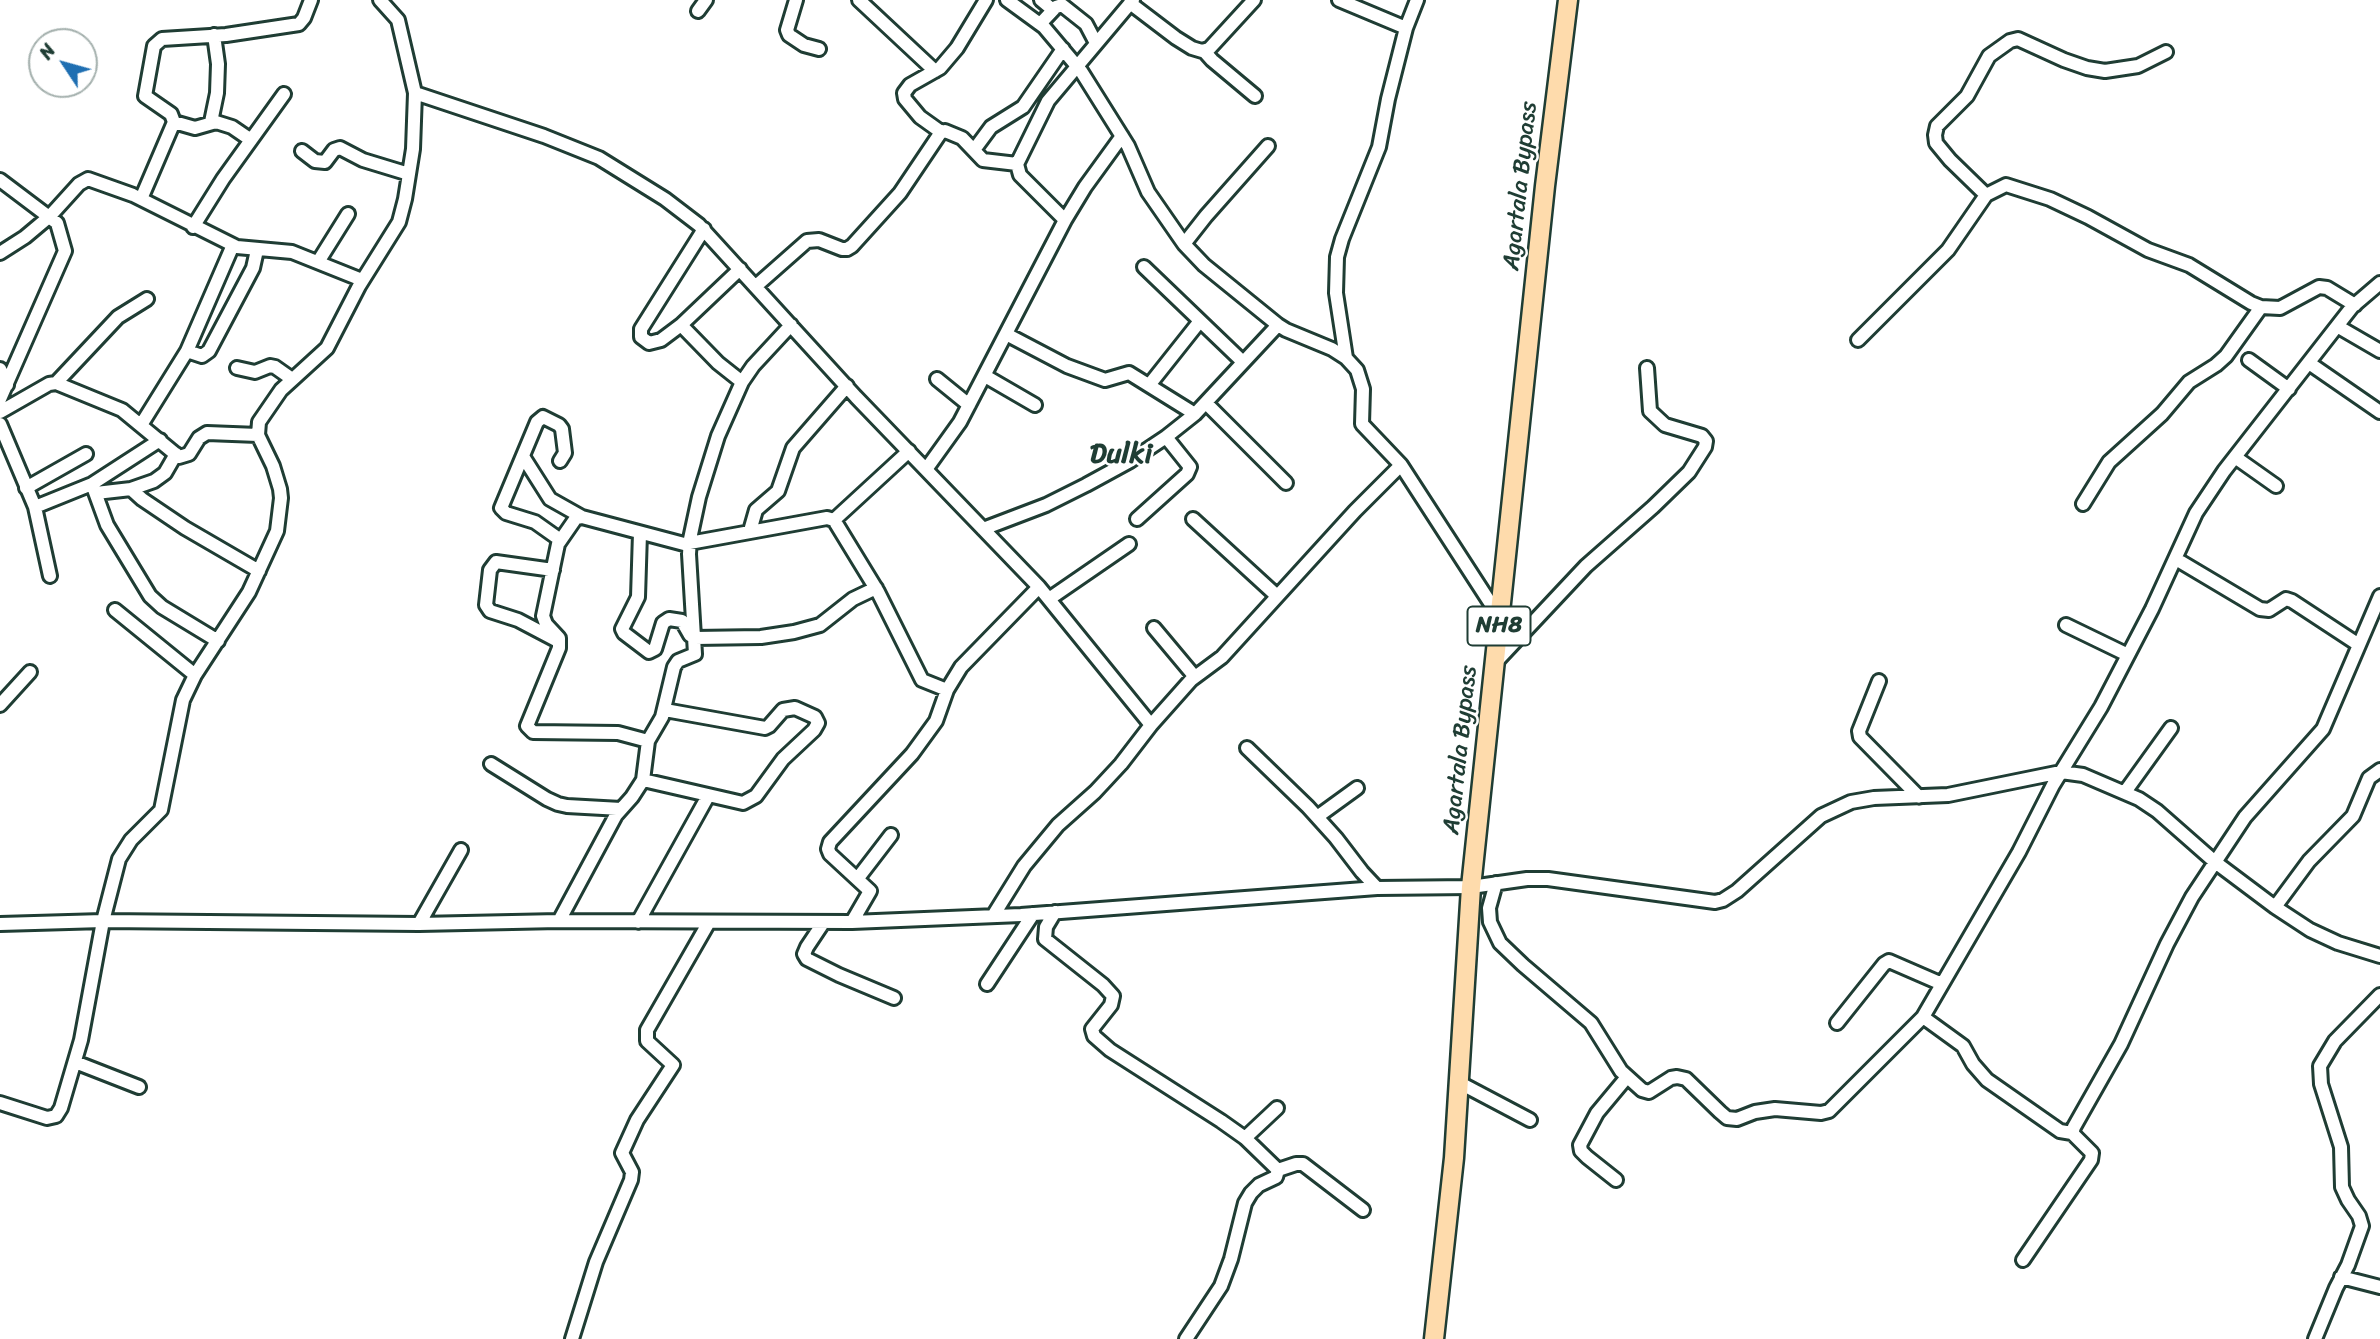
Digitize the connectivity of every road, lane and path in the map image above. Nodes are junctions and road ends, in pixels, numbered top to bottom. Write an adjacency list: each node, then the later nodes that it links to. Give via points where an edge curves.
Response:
1 (311, 0): 16 (street, via 299,24)
2 (380, 0): 24 (street, via 398,20)
3 (796, 0): 18 (street, via 789,35)
4 (859, 0): 23 (street)
5 (986, 0): 23 (street, via 957,48)
6 (1007, 0): 14 (street)
7 (1041, 0): 13 (street)
8 (1339, 0): 15 (street)
9 (1417, 0): 15 (street)
10 (1568, 0): 130 (highway, Agartala Bypass / NH8)
11 (1132, 1): 17 (street); 20 (street, via 1176,37)
12 (1251, 1): 20 (street)
13 (1053, 9): 14 (street); 17 (street, via 1067,7 1086,24)
14 (1040, 24): 19 (street)
15 (1406, 28): 67 (street, via 1379,147 1337,257 1336,293)
16 (214, 36): 27 (street, via 162,39 154,46 145,96 171,114); 28 (street, via 217,93)
17 (1096, 43): 22 (street)
18 (819, 49)
19 (1063, 49): 22 (street); 33 (street, via 1023,107 991,127)
20 (1204, 51): 26 (street)
21 (2166, 52): 38 (street, via 2138,66 2105,71 2064,60 2018,39 1989,55 1968,96 1937,126 1934,135 1950,160)
22 (1076, 65): 30 (street); 35 (street, via 1048,101)
23 (935, 71): 29 (street, via 904,93 920,117)
24 (415, 93): 36 (street); 44 (street, via 599,158)
25 (284, 94): 31 (street)
26 (1255, 96)
27 (174, 122): 28 (street, via 195,128); 39 (street)
28 (211, 122): 31 (street, via 232,127)
29 (941, 132): 33 (street, via 962,138); 54 (street, via 900,193 852,246 842,249 819,240 807,241)
30 (1122, 136): 42 (street); 45 (street, via 1148,192)
31 (251, 140): 43 (street)
32 (1268, 146): 45 (street)
33 (974, 150): 35 (street, via 983,160)
34 (302, 152): 36 (street, via 325,162 340,148)
35 (1017, 164): 42 (street, via 1020,175)
36 (409, 174): 52 (street, via 399,222)
37 (0, 180): 41 (street)
38 (1986, 195): 57 (street, via 2006,185 2050,199 2142,247 2189,265); 64 (street, via 1948,250)
39 (141, 200): 41 (street, via 88,179); 43 (street)
40 (348, 214): 49 (street)
41 (50, 216): 48 (street); 80 (street, via 59,228 64,258)
42 (1065, 220): 63 (street)
43 (193, 226): 46 (street)
44 (704, 229): 51 (street); 60 (street, via 640,334 644,341 655,342)
45 (1184, 244): 59 (street)
46 (233, 245): 47 (street); 65 (street)
47 (257, 250): 49 (street, via 292,252); 65 (street, via 253,268 209,351 202,356)
48 (0, 253)
49 (318, 262): 52 (street)
50 (1144, 267): 58 (street)
51 (740, 269): 54 (street); 60 (street)
52 (362, 281): 75 (street, via 327,348)
53 (2380, 283): 56 (street)
54 (756, 286): 61 (street)
55 (147, 299): 78 (street, via 118,317)
56 (2355, 305): 57 (street, via 2319,287 2280,308); 62 (street)
57 (2261, 307): 108 (street, via 2226,356 2189,382 2162,414 2109,462)
58 (1200, 321): 69 (street); 79 (street)
59 (1278, 324): 67 (street); 69 (street)
60 (681, 325): 77 (street)
61 (791, 325): 77 (street); 81 (street)
62 (2337, 326): 66 (street); 70 (street)
63 (1006, 334): 74 (street); 79 (street, via 1105,380 1129,373)
64 (1858, 340)
65 (187, 351): 91 (street)
66 (2380, 351)
67 (1346, 358): 101 (street, via 1362,381 1362,424)
68 (2249, 360): 82 (street)
69 (1243, 362): 84 (street)
70 (2309, 363): 82 (street); 88 (street)
71 (237, 368): 75 (street, via 255,372 275,367)
72 (1647, 368): 138 (street, via 1650,411 1665,425 1702,436 1705,447 1689,472 1586,566)
73 (0, 369): 80 (street)
74 (985, 376): 85 (street); 86 (street)
75 (292, 379): 92 (street, via 259,422)
76 (937, 379): 85 (street)
77 (742, 382): 118 (street, via 715,445)
78 (56, 383): 87 (street); 91 (street, via 108,402)
79 (1150, 384): 89 (street)
80 (7, 386): 83 (street)
81 (847, 386): 95 (street); 115 (street, via 793,448 778,491 756,510)
82 (2289, 389): 98 (street)
83 (0, 399)
84 (1206, 403): 89 (street); 103 (street)
85 (970, 405): 102 (street)
86 (1035, 405)
87 (0, 412)
88 (2380, 412)
89 (1195, 414): 93 (street)
90 (0, 424): 105 (street)
91 (141, 425): 94 (street)
92 (258, 435): 97 (street, via 207,433 189,454); 122 (street, via 281,498 277,531)
93 (1166, 437): 111 (street, via 1190,467); 114 (street, via 1086,485)
94 (160, 440): 97 (street); 106 (street)
95 (909, 451): 102 (street); 113 (street)
96 (86, 454): 105 (street)
97 (176, 454): 107 (street, via 160,478)
98 (2235, 457): 104 (street); 120 (street, via 2196,513)
99 (524, 458): 100 (street, via 543,417 562,429 565,453); 110 (street, via 550,499); 117 (street, via 500,508 536,522)
100 (559, 461)
101 (1401, 465): 126 (street); 130 (street)
102 (927, 468): 114 (street)
103 (1286, 484)
104 (2277, 486)
105 (26, 488): 109 (street)
106 (94, 489): 107 (street); 109 (street); 134 (street, via 107,525 155,601)
107 (131, 489): 122 (street, via 185,528)
108 (2083, 504)
109 (35, 507): 123 (street)
110 (582, 517): 116 (street); 117 (street, via 573,520)
111 (1137, 519)
112 (1193, 519): 126 (street)
113 (834, 520): 115 (street); 125 (street)
114 (983, 529): 124 (street)
115 (750, 531): 118 (street)
116 (640, 533): 118 (street); 133 (street, via 640,590 623,624 624,633 652,652 663,623 678,619)
117 (559, 539): 121 (street)
118 (690, 543): 133 (street)
119 (1129, 544): 128 (street)
120 (2176, 559): 136 (street, via 2260,608 2269,610 2286,599 2292,601); 137 (street)
121 (553, 570): 135 (street, via 543,616); 135 (street, via 496,562 490,570 486,605 490,611)
122 (259, 571): 134 (street)
123 (50, 576)
124 (1039, 587): 128 (street); 143 (street, via 961,667)
125 (876, 588): 133 (street, via 853,599 820,625 761,637); 143 (street, via 922,680)
126 (1277, 596): 141 (street, via 1222,657)
127 (2380, 596): 136 (street)
128 (1049, 599): 146 (street)
129 (115, 610): 140 (street)
130 (1500, 618): 138 (highway, Agartala Bypass / NH8)
131 (2066, 625): 137 (street)
132 (1154, 628): 141 (street)
133 (695, 638): 145 (street, via 695,654 674,667)
134 (218, 641): 140 (street)
135 (560, 642): 148 (street, via 528,722 529,730 618,733)
136 (2359, 645): 162 (street, via 2323,729 2245,817)
137 (2129, 655): 152 (street)
138 (1495, 663): 165 (highway, Agartala Bypass / NH8)
139 (30, 672): 144 (street)
140 (195, 675): 171 (street, via 183,701 161,810 119,859)
141 (1195, 677): 146 (street)
142 (1879, 681): 157 (street, via 1860,737)
143 (947, 690): 163 (street, via 936,721 912,754 831,842 830,854)
144 (0, 705)
145 (665, 710): 148 (street); 156 (street, via 765,728 789,708 818,719 817,726 750,801)
146 (1151, 725): 170 (street, via 1121,764 1058,825 1024,866)
147 (2171, 728): 155 (street)
148 (648, 741): 153 (street)
149 (1247, 748): 159 (street)
150 (491, 764): 158 (street, via 558,804)
151 (2380, 771): 167 (street, via 2370,778 2353,816 2309,861)
152 (2061, 772): 155 (street, via 2083,775); 157 (street); 181 (street)
153 (643, 780): 156 (street); 158 (street)
154 (1357, 788): 159 (street)
155 (2125, 792): 162 (street, via 2157,811)
156 (708, 796): 173 (street)
157 (1919, 797): 164 (street, via 1874,798 1833,809 1810,824 1737,891 1715,902 1548,879)
158 (621, 809): 172 (street)
159 (1317, 817): 166 (street)
160 (891, 835): 163 (street)
161 (461, 850): 178 (street)
162 (2215, 862): 167 (street); 193 (street, via 2173,932 2121,1044)
163 (858, 878): 175 (street, via 870,891)
164 (1496, 883): 165 (street); 187 (street, via 1489,908 1500,943 1591,1023)
165 (1471, 887): 166 (street); 188 (highway, Agartala Bypass / NH8)
166 (1377, 888): 168 (street)
167 (2275, 907): 179 (street, via 2310,930)
168 (1055, 912): 169 (street); 194 (street, via 1045,939 1114,996 1092,1029 1094,1036)
169 (1032, 914): 170 (street); 180 (street)
170 (993, 916): 175 (street)
171 (103, 921): 177 (street); 178 (street); 186 (street)
172 (559, 921): 173 (street); 178 (street)
173 (638, 922): 174 (street)
174 (709, 922): 176 (street); 202 (street, via 647,1030 647,1041 673,1065 637,1120 622,1153 631,1180 596,1262)
175 (852, 922): 176 (street)
176 (823, 923): 183 (street, via 807,947 807,960)
177 (0, 924)
178 (419, 924)
179 (2380, 956)
180 (987, 984)
181 (1942, 985): 184 (street); 185 (street, via 1889,961)
182 (2380, 995): 199 (street, via 2335,1041 2320,1066 2321,1084 2341,1147 2342,1187 2362,1226)
183 (894, 998)
184 (1923, 1017): 187 (street, via 1829,1111 1821,1113 1775,1108 1727,1118 1686,1079 1671,1078 1649,1092); 193 (street, via 1963,1046 1987,1080 2060,1131)
185 (1837, 1023)
186 (75, 1062): 189 (street); 190 (street, via 56,1116 47,1118)
187 (1627, 1077): 196 (street, via 1597,1113 1580,1145 1587,1157)
188 (1458, 1082): 192 (street); 204 (highway, Agartala Bypass / NH8)
189 (139, 1087)
190 (0, 1103)
191 (1277, 1108): 194 (street)
192 (1530, 1121)
193 (2072, 1133): 198 (street, via 2092,1153 2091,1160)
194 (1245, 1139): 195 (street)
195 (1278, 1170): 197 (street, via 1303,1164); 203 (street, via 1276,1177 1259,1185 1245,1203 1221,1286)
196 (1616, 1180)
197 (1363, 1210)
198 (2023, 1260)
199 (2341, 1277): 200 (street); 201 (street)
200 (2380, 1287)
201 (2319, 1337)
202 (572, 1339)
203 (1186, 1339)
204 (1434, 1339)

